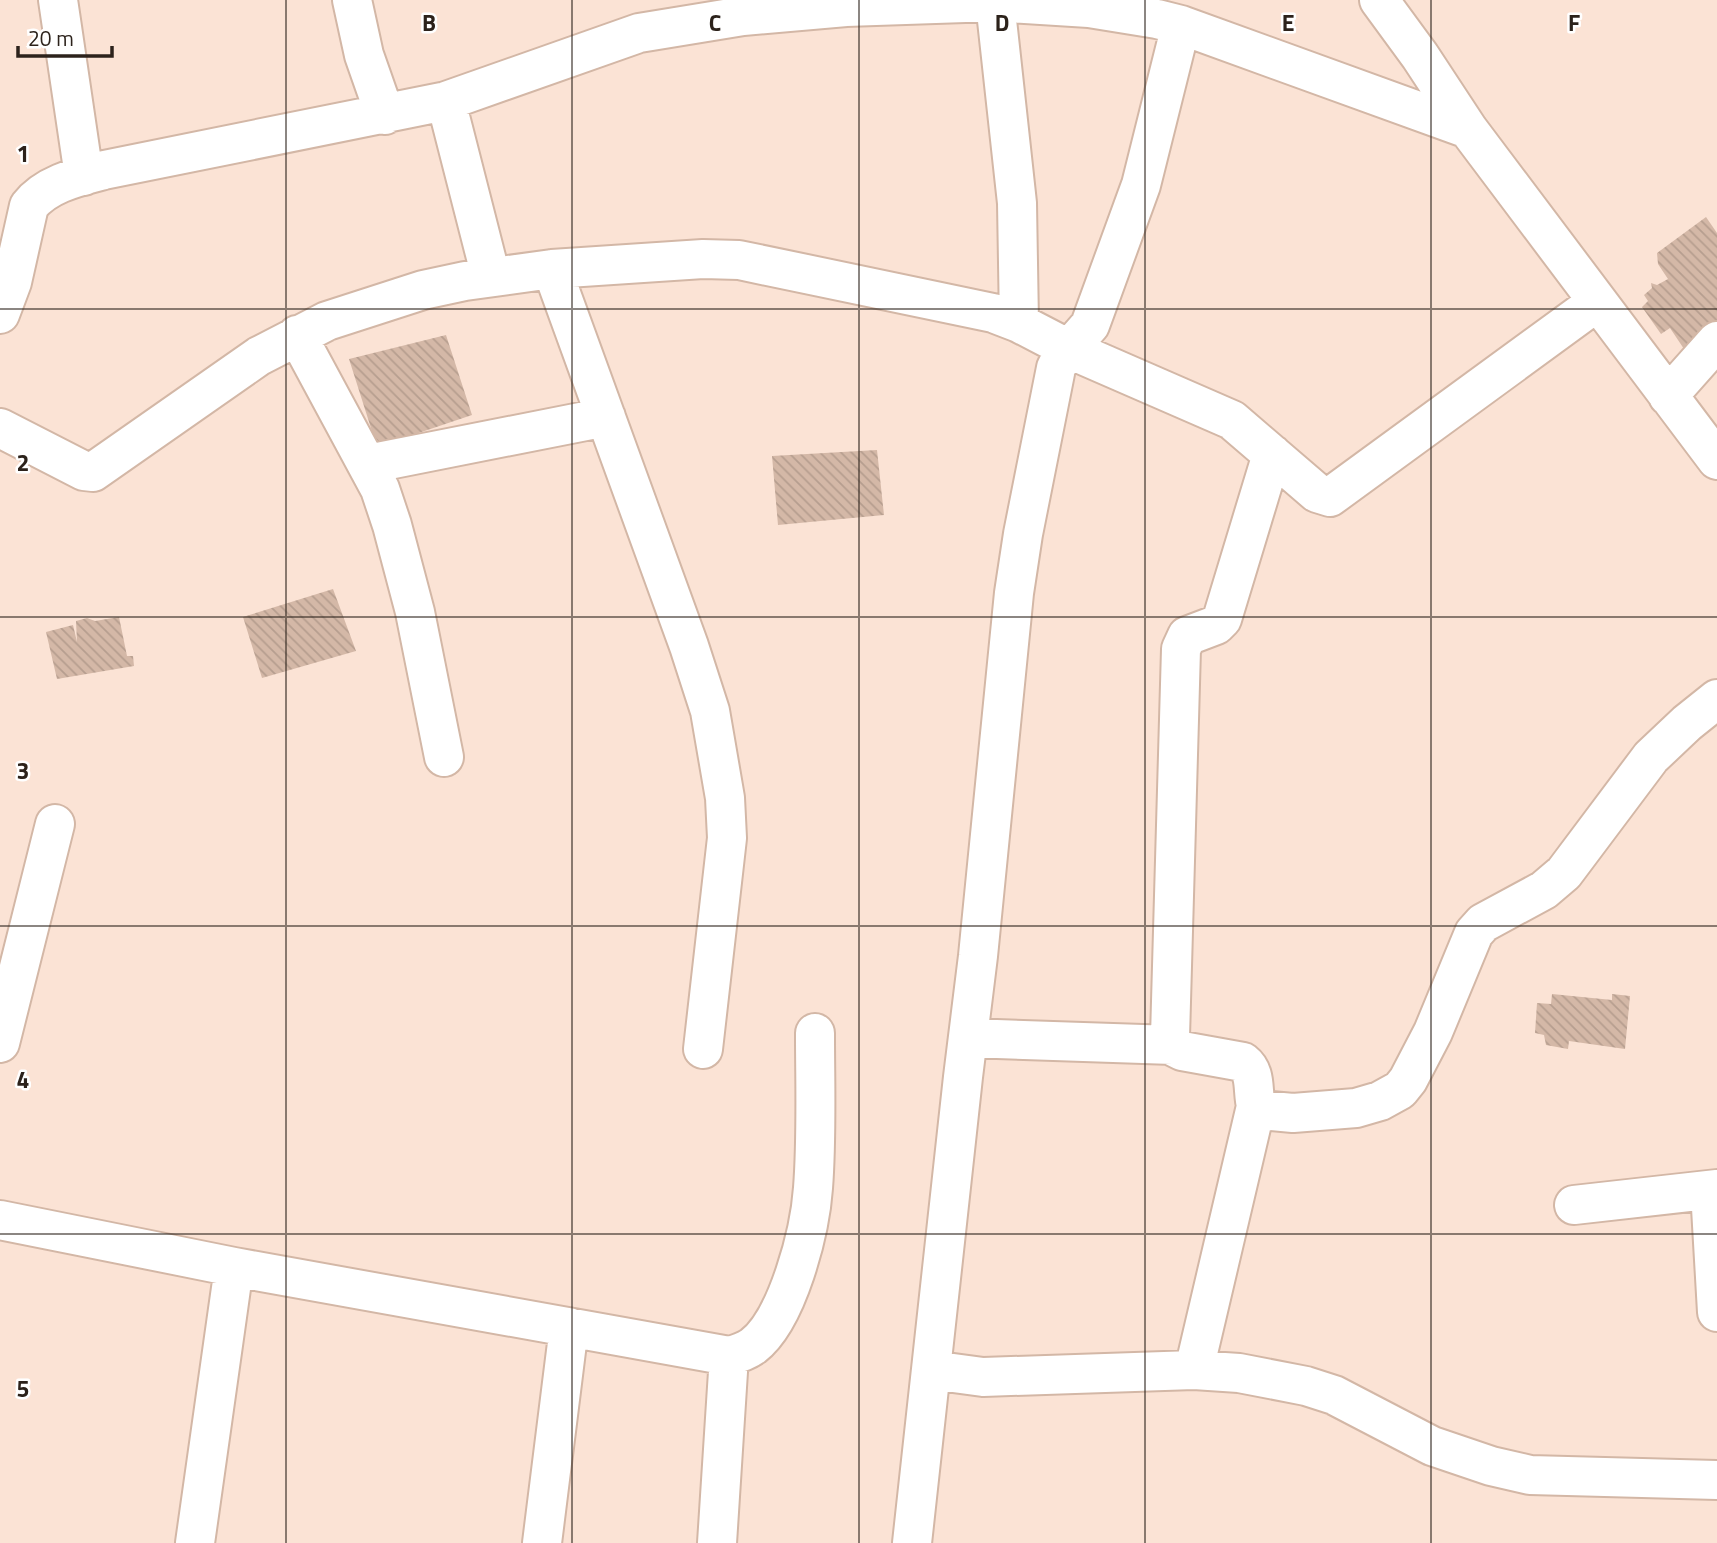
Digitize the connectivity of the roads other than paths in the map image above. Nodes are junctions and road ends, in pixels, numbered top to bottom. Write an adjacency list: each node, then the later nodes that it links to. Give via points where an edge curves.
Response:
1 (58, 0): 9 (street)
2 (352, 0): 7 (street, via 363,55)
3 (1379, 0): 8 (street)
4 (995, 2): 5 (street, via 1089,8); 6 (street, via 846,7 671,26 623,37); 15 (street, via 1017,203)
5 (1181, 25): 8 (street); 18 (street, via 1141,184 1090,326)
6 (446, 100): 7 (street); 12 (street)
7 (385, 115): 9 (street)
8 (1468, 129): 13 (street)
9 (84, 176): 10 (street, via 36,197)
10 (11, 225): 14 (street, via 12,282)
11 (552, 269): 12 (street); 15 (street, via 739,260 993,313); 20 (street)
12 (491, 277): 16 (street, via 423,290)
13 (1597, 302): 19 (street); 22 (street, via 1330,497 1317,494)
14 (0, 314)
15 (1019, 323): 18 (street)
16 (297, 335): 21 (street, via 250,362 93,472); 24 (street)
17 (1717, 341): 19 (street)
18 (1069, 349): 22 (street, via 1232,420); 29 (street, via 1061,358 1052,387 1014,593)
19 (1668, 396): 23 (street)
20 (606, 417): 24 (street); 32 (street, via 693,657 721,769 727,838)
21 (0, 428)
22 (1272, 454): 31 (street, via 1222,619 1187,636 1181,649)
23 (1717, 460)
24 (368, 464): 26 (street, via 392,525 415,612)
25 (1717, 699): 33 (street, via 1651,757 1564,873 1474,933 1433,1032 1399,1090 1380,1101 1343,1110 1293,1113)
26 (444, 757)
27 (55, 824): 30 (street)
28 (815, 1032): 40 (street, via 813,1190 802,1252 783,1304 766,1332 754,1346)
29 (968, 1038): 31 (street); 41 (street)
30 (0, 1043)
31 (1173, 1045): 33 (street, via 1182,1051 1243,1062 1252,1072)
32 (703, 1049)
33 (1256, 1106): 42 (street)
34 (1713, 1190): 35 (street); 38 (street)
35 (1574, 1205)
36 (0, 1220): 37 (street)
37 (234, 1267): 39 (street); 44 (street)
38 (1717, 1312)
39 (569, 1327): 40 (street); 45 (street)
40 (729, 1356): 46 (street)
41 (931, 1370): 42 (street, via 983,1377); 47 (street)
42 (1194, 1370): 43 (street, via 1306,1386 1334,1395 1455,1456 1530,1475)
43 (1717, 1480)
44 (195, 1543)
45 (542, 1543)
46 (717, 1543)
47 (912, 1543)

